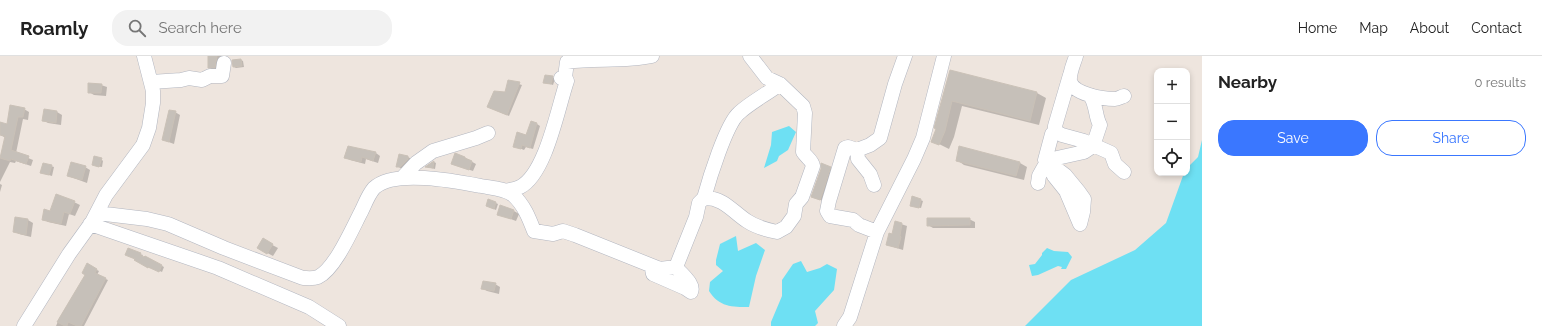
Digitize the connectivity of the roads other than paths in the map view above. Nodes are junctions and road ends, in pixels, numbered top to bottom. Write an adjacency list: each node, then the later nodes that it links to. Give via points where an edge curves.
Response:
1 (144, 56): 10 (street)
2 (652, 56): 7 (street)
3 (750, 56): 11 (street)
4 (905, 56): 17 (street, via 880,138)
5 (944, 56): 26 (street, via 923,138)
6 (1076, 56): 9 (street)
7 (613, 58): 23 (street, via 567,62 563,78 567,81 545,152 535,173 521,187)
8 (224, 63): 10 (street, via 222,76 210,76 202,80 189,78)
9 (1070, 75): 12 (street, via 1070,82 1075,88); 14 (street)
10 (151, 82): 25 (street, via 153,103 143,145)
11 (774, 88): 24 (street, via 738,113 710,176); 24 (street, via 790,95 803,106 805,113 804,152 813,166 802,197 796,204 794,216 786,228 777,232 747,222 717,199)
12 (1090, 95): 13 (street, via 1116,99); 16 (street, via 1100,125)
13 (1124, 96)
14 (1055, 131): 16 (street); 18 (street, via 1045,160)
15 (488, 133): 20 (street, via 433,151)
16 (1093, 146): 18 (street, via 1084,152 1057,158); 19 (street, via 1111,153 1115,164)
17 (857, 150): 22 (street, via 858,159 870,174); 26 (street, via 845,148 827,212 830,216 853,220)
18 (1049, 164): 21 (street, via 1044,167)
19 (1124, 172)
20 (402, 178): 23 (street, via 464,182); 25 (street, via 382,182 372,190 342,248 326,271 316,278 302,278 168,224 147,219)
21 (1038, 183)
22 (874, 185)
23 (505, 191): 28 (street, via 512,194 528,215 534,231 553,234 563,231)
24 (704, 198): 27 (street, via 699,203)
25 (93, 218): 31 (street); 32 (street, via 309,307)
26 (877, 232): 33 (street, via 850,317)
27 (682, 252): 29 (street); 30 (street, via 692,273)
28 (651, 266): 29 (street, via 660,270); 30 (street, via 653,274 691,292)
29 (676, 267): 30 (street)
30 (692, 285)
31 (24, 326)
32 (339, 326)
33 (844, 326)

